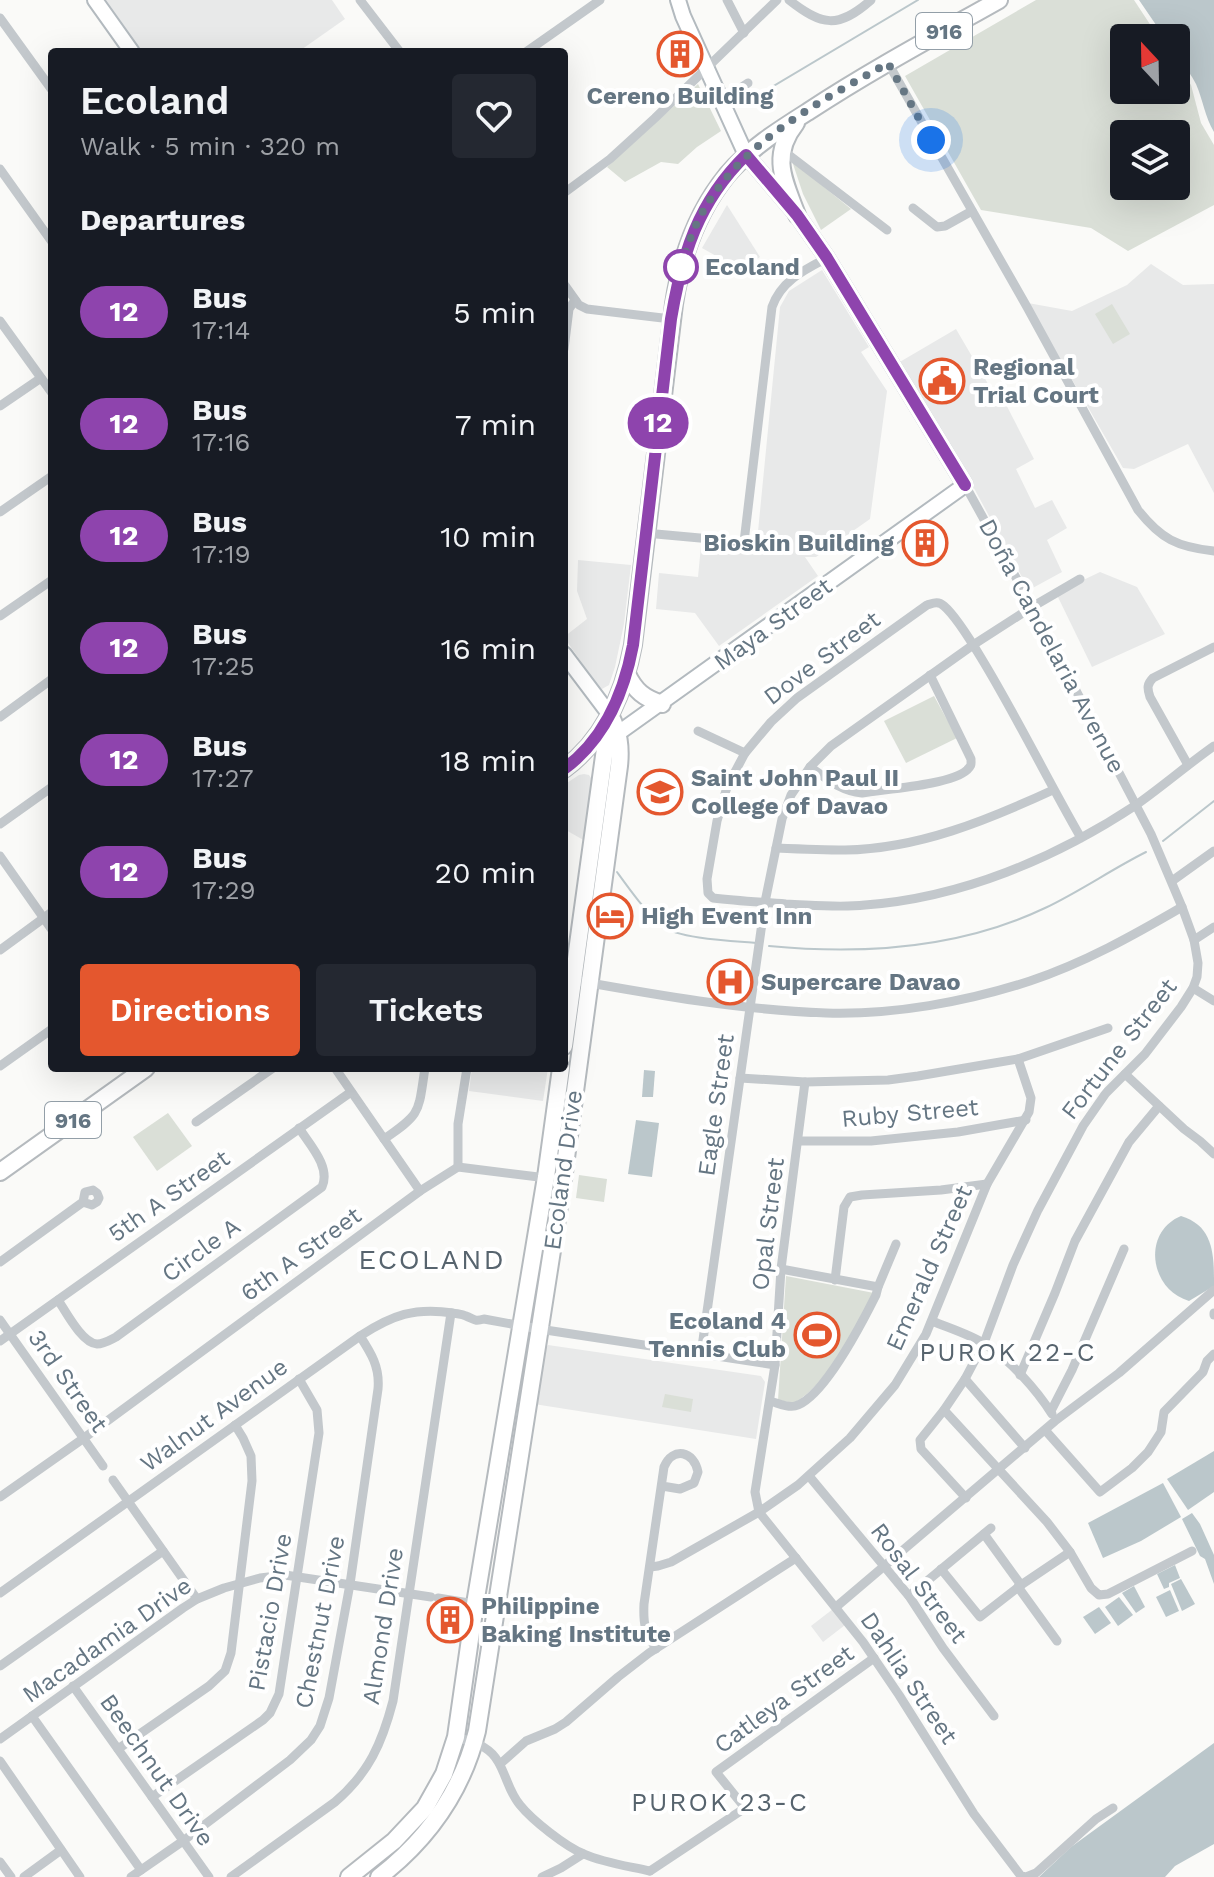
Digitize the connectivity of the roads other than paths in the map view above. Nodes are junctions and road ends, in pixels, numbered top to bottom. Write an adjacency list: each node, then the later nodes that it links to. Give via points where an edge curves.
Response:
1 (95, 0): 12 (street)
2 (360, 0): 13 (street)
3 (600, 0): 14 (street)
4 (678, 0): 16 (street, Doña Candelaria Avenue)
5 (727, 0): 11 (street)
6 (777, 0): 11 (street)
7 (789, 0): 8 (street, via 830,22)
8 (871, 0)
9 (999, 0): 15 (main road, 916)
10 (0, 18): 18 (street)
11 (744, 33): 16 (street)
12 (129, 48)
13 (397, 48)
14 (532, 48)
15 (888, 63): 20 (main road, 916); 26 (street)
16 (707, 67): 19 (street, Doña Candelaria Avenue); 24 (street, via 610,159)
17 (748, 83): 19 (street)
18 (48, 84)
19 (721, 101): 21 (street, Doña Candelaria Avenue)
20 (802, 115): 21 (main road, 916); 22 (main road)
21 (742, 148): 27 (street, Doña Candelaria Avenue); 34 (main road, 916, via 696,224)
22 (781, 149): 27 (main road, via 782,172); 28 (street)
23 (0, 169): 29 (street)
24 (568, 190)
25 (913, 208): 26 (street, via 937,227)
26 (972, 211): 43 (street, via 1138,510 1167,539)
27 (797, 215): 30 (street, Doña Candelaria Avenue)
28 (887, 230)
29 (48, 236)
30 (827, 258): 40 (street, Doña Candelaria Avenue); 42 (street, via 784,285 772,307 744,542)
31 (568, 290): 32 (street)
32 (575, 300): 33 (street); 34 (street, via 587,309)
33 (568, 317)
34 (671, 319): 42 (main road, 916)
35 (0, 321): 36 (street)
36 (41, 378): 37 (street); 38 (street)
37 (48, 388)
38 (0, 406)
39 (48, 479): 41 (street)
40 (965, 485): 46 (street, Doña Candelaria Avenue); 54 (street, Maya Street)
41 (0, 512)
42 (645, 533): 51 (main road, 916)
43 (1214, 551)
44 (1080, 579): 46 (street, Eagle Street)
45 (48, 583): 47 (street)
46 (1032, 607): 48 (street, Eagle Street); 67 (street, Doña Candelaria Avenue)
47 (0, 616)
48 (973, 645): 52 (street, Eagle Street); 60 (street, Dove Street, via 942,604 927,605 797,698); 66 (street)
49 (1214, 647): 62 (street, via 1148,683 1150,697)
50 (568, 662): 55 (street)
51 (627, 674): 54 (main road, via 642,695); 55 (main road, 916)
52 (930, 675): 64 (street, Eagle Street); 64 (street, via 971,759 968,769 935,782 862,793 838,787)
53 (48, 682): 56 (street)
54 (662, 704): 58 (street, Maya Street)
55 (610, 715): 58 (main road, Ecoland Drive); 61 (main road, 916)
56 (0, 717)
57 (698, 731): 60 (street)
58 (611, 739): 61 (street, Maya Street); 80 (main road, Ecoland Drive); 81 (main road, Ecoland Drive, via 620,748 619,766)
59 (1214, 746): 62 (street)
60 (745, 753): 74 (street, Dove Street, via 717,821 706,887 713,898)
61 (578, 758): 63 (main road, 916)
62 (1188, 765): 67 (street)
63 (568, 766)
64 (810, 767): 70 (street, Eagle Street, via 791,795)
65 (48, 790): 68 (street)
66 (1053, 790): 69 (street); 70 (street, via 1003,813 901,844 846,850)
67 (1136, 804): 69 (street); 73 (street, Doña Candelaria Avenue)
68 (0, 824)
69 (1081, 838): 74 (street, via 1007,873 901,901 864,906)
70 (776, 848): 74 (street, Eagle Street)
71 (1214, 851): 73 (street)
72 (0, 856): 76 (street)
73 (1172, 881): 75 (street, Doña Candelaria Avenue)
74 (765, 902): 84 (street, Eagle Street)
75 (1182, 907): 78 (street, Fortune Street); 84 (street, via 1063,968 935,1005 829,1013)
76 (48, 915): 79 (street)
77 (1214, 927): 78 (street)
78 (1194, 940): 82 (street, Fortune Street, via 1198,963)
79 (0, 950)
80 (573, 980): 81 (street); 85 (main road, Ecoland Drive)
81 (590, 983): 84 (street); 109 (main road, Ecoland Drive)
82 (1193, 988): 83 (street); 96 (street, Fortune Street)
83 (1214, 1001)
84 (751, 1008): 97 (street, Eagle Street)
85 (568, 1017)
86 (1108, 1028): 88 (street)
87 (48, 1032): 89 (street)
88 (1018, 1059): 98 (street, via 888,1080); 101 (street, via 1032,1105)
89 (0, 1066)
90 (140, 1072): 108 (main road, 916)
91 (267, 1072): 102 (street)
92 (338, 1072): 99 (street)
93 (424, 1072): 104 (street, via 418,1110)
94 (466, 1072): 107 (street)
95 (561, 1072): 109 (main road, Ecoland Drive)
96 (1125, 1074): 100 (street); 129 (street, Fortune Street, via 1083,1126 1038,1210)
97 (740, 1078): 98 (street); 130 (street, Eagle Street)
98 (805, 1082): 105 (street, Opal Street)
99 (351, 1092): 103 (street, 5th A Street); 104 (street)
100 (1159, 1106): 106 (street); 133 (street, via 1129,1142 1075,1241)
101 (1026, 1120): 105 (street, Ruby Street, via 871,1141); 110 (street, Emerald Street)
102 (196, 1122)
103 (299, 1128): 120 (street, 5th A Street); 120 (street, Circle A, via 325,1170 322,1187 116,1337 104,1343 86,1341)
104 (384, 1139): 111 (street)
105 (798, 1141): 116 (street, Opal Street)
106 (1214, 1154)
107 (458, 1167): 109 (street); 111 (street, 6th A Street)
108 (0, 1172)
109 (554, 1178): 124 (main road, Ecoland Drive); 125 (main road, Ecoland Drive)
110 (987, 1184): 117 (street, via 850,1197 844,1207); 123 (street, Emerald Street)
111 (420, 1191): 141 (street, 6th A Street)
112 (83, 1202): 115 (street)
113 (896, 1244): 118 (street)
114 (1124, 1249): 138 (street)
115 (0, 1262)
116 (781, 1269): 117 (street); 132 (street, Opal Street)
117 (835, 1280): 118 (street)
118 (878, 1287): 136 (street, via 847,1351 808,1399 789,1407)
119 (1214, 1290): 138 (street, via 1119,1373)
120 (58, 1300): 126 (street, 5th A Street)
121 (451, 1313): 124 (street, Walnut Avenue); 127 (street, Walnut Avenue, via 401,1314); 164 (street, Almond Drive)
122 (0, 1320): 126 (street, 3rd Street)
123 (932, 1321): 129 (street); 145 (street, Emerald Street, via 881,1404)
124 (521, 1326): 125 (street, Walnut Avenue); 167 (main road, Ecoland Drive)
125 (539, 1329): 130 (street, Walnut Avenue); 178 (main road, Ecoland Drive)
126 (10, 1334): 128 (street, 5th A Street); 141 (street, 3rd Street)
127 (360, 1336): 134 (street, Walnut Avenue); 161 (street, Chestnut Drive, via 375,1360 379,1379)
128 (0, 1341)
129 (984, 1343): 133 (street); 135 (street, Fortune Street)
130 (701, 1354): 132 (street, Walnut Avenue)
131 (1214, 1354): 140 (street, via 1164,1412 1161,1432 1148,1452 1100,1492)
132 (775, 1365): 136 (street, Opal Street)
133 (1020, 1375): 138 (street)
134 (299, 1379): 139 (street, Walnut Avenue); 159 (street, Pistacio Drive, via 319,1421)
135 (965, 1379): 137 (street, Fortune Street); 142 (street)
136 (770, 1401): 151 (street, Opal Street, via 755,1492)
137 (944, 1410): 144 (street); 149 (street, Fortune Street, via 919,1445)
138 (1053, 1416): 140 (street)
139 (235, 1425): 150 (street, Walnut Avenue); 160 (street, via 253,1468)
140 (1045, 1430): 142 (street)
141 (84, 1438): 143 (street, 3rd Street); 148 (street, 6th A Street)
142 (1025, 1448): 144 (street)
143 (103, 1466)
144 (999, 1470): 149 (street); 154 (street)
145 (809, 1476): 151 (street, Emerald Street); 156 (street, Rosal Street)
146 (113, 1480): 150 (street)
147 (662, 1486): 147 (street, via 671,1456 683,1454 694,1460 694,1483 680,1489); 157 (street)
148 (0, 1497)
149 (966, 1498): 156 (street)
150 (128, 1501): 152 (street); 163 (street, Walnut Avenue)
151 (759, 1512): 155 (street, Dahlia Street); 157 (street, Emerald Street, via 671,1562)
152 (163, 1551): 166 (street); 172 (street)
153 (1192, 1551): 154 (street, via 1103,1596)
154 (1070, 1552): 162 (street)
155 (796, 1558): 168 (street, Dahlia Street); 170 (street)
156 (885, 1566): 165 (street, Rosal Street); 168 (street)
157 (650, 1567): 170 (street, via 643,1621)
158 (941, 1569): 162 (street, via 980,1617); 162 (street, via 988,1531); 165 (street)
159 (298, 1575): 160 (street, Macadamia Drive); 161 (street, Macadamia Drive); 182 (street, Pistacio Drive, via 279,1694 270,1713)
160 (241, 1583): 166 (street, Macadamia Drive); 179 (street, via 225,1671)
161 (350, 1584): 164 (street, Macadamia Drive); 184 (street, Chestnut Drive, via 329,1698 311,1740)
162 (1020, 1586): 169 (street)
163 (0, 1593)
164 (408, 1594): 167 (street, Macadamia Drive); 195 (street, Almond Drive, via 393,1701 371,1762 335,1802)
165 (909, 1596): 175 (street, Rosal Street)
166 (197, 1599): 173 (street, Macadamia Drive)
167 (475, 1604): 176 (main road, Ecoland Drive)
168 (836, 1607): 171 (street, Dahlia Street)
169 (1057, 1641)
170 (656, 1649): 181 (street, via 559,1727 526,1741)
171 (874, 1658): 183 (street, Dahlia Street, via 968,1805 1021,1876 1036,1873); 189 (street, Catleya Street, via 716,1772 745,1808)
172 (0, 1666)
173 (73, 1686): 174 (street, Macadamia Drive); 179 (street, Beechnut Drive)
174 (32, 1716): 177 (street, Macadamia Drive); 188 (street)
175 (994, 1716)
176 (456, 1737): 178 (street); 196 (main road, Ecoland Drive, via 425,1808)
177 (0, 1739)
178 (474, 1743): 181 (street); 197 (main road, Ecoland Drive, via 456,1788 432,1826)
179 (118, 1749): 182 (street, Beechnut Drive)
180 (0, 1761): 185 (street)
181 (500, 1764): 186 (street, via 511,1793 527,1814)
182 (152, 1797): 184 (street, Beechnut Drive)
183 (1113, 1808)
184 (183, 1841): 188 (street, Chestnut Drive); 194 (street, Beechnut Drive)
185 (61, 1850): 191 (street); 192 (street)
186 (583, 1854): 189 (street); 198 (street)
187 (0, 1862): 190 (street)
188 (141, 1870): 193 (street, Chestnut Drive)
189 (650, 1874)
190 (11, 1877)
191 (24, 1877)
192 (80, 1877)
193 (131, 1877)
194 (209, 1877)
195 (231, 1877)
196 (349, 1877)
197 (379, 1877)
198 (542, 1877)

